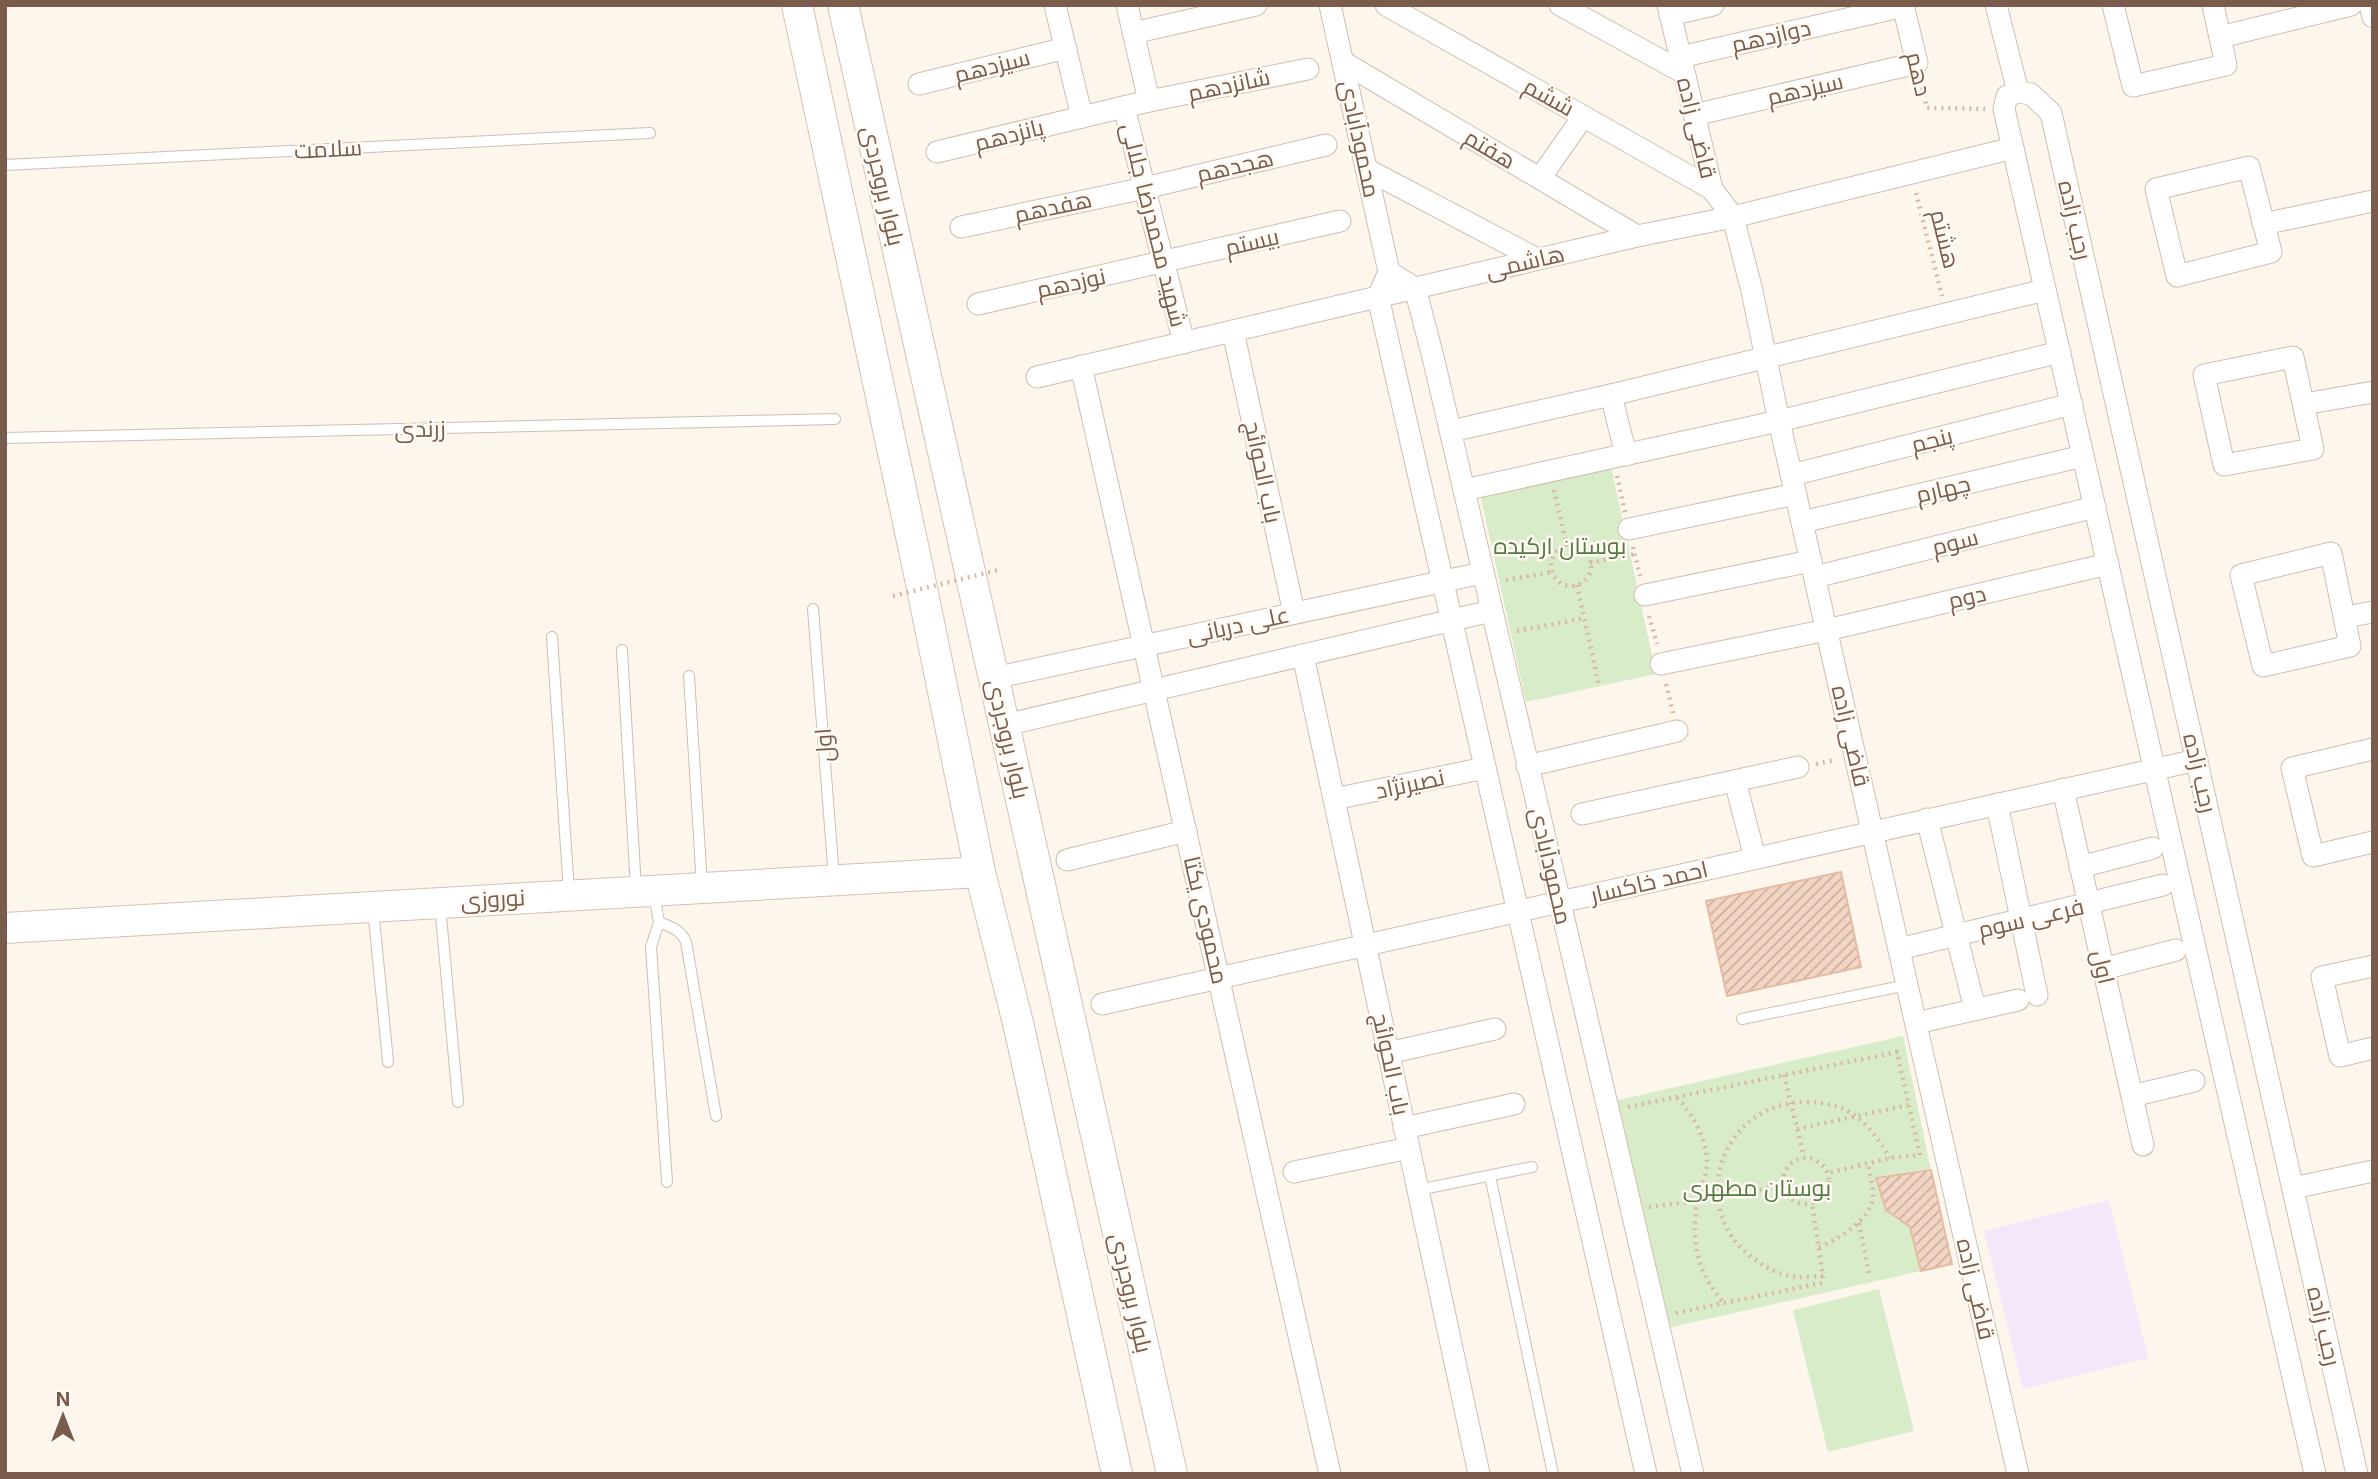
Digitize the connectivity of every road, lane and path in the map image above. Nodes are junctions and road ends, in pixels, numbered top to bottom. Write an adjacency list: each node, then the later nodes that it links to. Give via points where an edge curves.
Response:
1 (797, 5): 131 (main road, بلوار بروجردی)
2 (842, 5): 106 (main road, بلوار بروجردی)
3 (1055, 5): 20 (street)
4 (1126, 5): 18 (street, شهید محمدرضا جلالی)
5 (1256, 5): 18 (street)
6 (1330, 5): 21 (street, محمودآبادی)
7 (1386, 5): 32 (street, ششم)
8 (1560, 5): 23 (street)
9 (1713, 5): 16 (street)
10 (1996, 5): 26 (street)
11 (2113, 5): 19 (street, via 2133,86 2226,65)
12 (2213, 5): 19 (street)
13 (2351, 5): 19 (street)
14 (2370, 5): 17 (street)
15 (1904, 6): 22 (street, دهم); 23 (street, دوازدهم)
16 (1669, 10): 23 (street, قاضی زاده)
17 (2373, 17)
18 (1133, 33): 27 (street, شهید محمدرضا جلالی)
19 (2220, 37)
20 (1066, 48): 25 (street, سیزدهم); 31 (street)
21 (1343, 62): 38 (street, محمودآبادی); 40 (street, هفتم)
22 (1917, 63): 29 (path, دهم, via 1927,108); 30 (street, سیزدهم)
23 (1682, 65): 30 (street, قاضی زاده)
24 (1308, 69): 27 (street, شانزدهم)
25 (919, 84)
26 (2018, 92): 29 (street, via 2007,96); 113 (street, رجب زاده, via 2031,93 2051,113)
27 (1149, 101): 28 (street, شهید محمدرضا جلالی)
28 (1124, 107): 31 (street, شهید محمدرضا جلالی); 41 (street, شهید محمدرضا جلالی)
29 (2004, 109): 35 (street, رجب زاده)
30 (1694, 115): 42 (street, قاضی زاده)
31 (1082, 117): 36 (street, پانزدهم)
32 (1584, 117): 40 (street); 42 (street, ششم)
33 (650, 133): 37 (lane, سلامت)
34 (1326, 145): 41 (street, هجدهم)
35 (2013, 148): 39 (street, هاشمی); 53 (street, رجب زاده)
36 (937, 152)
37 (5, 165)
38 (1366, 169): 49 (street); 51 (street, محمودآبادی)
39 (1910, 172): 44 (street, هاشمی); 56 (path, هشتم)
40 (1539, 178): 48 (street, هفتم)
41 (1144, 188): 47 (street, هفدهم); 50 (street, شهید محمدرضا جلالی)
42 (1712, 189): 44 (street, قاضی زاده)
43 (2373, 201): 46 (street)
44 (1733, 217): 48 (street, هاشمی); 60 (street, قاضی زاده)
45 (1340, 221): 50 (street, بیستم)
46 (2263, 224): 46 (street, via 2249,167 2156,189 2176,276 2271,252)
47 (961, 227)
48 (1637, 236): 49 (street, هاشمی)
49 (1537, 259): 52 (street, هاشمی)
50 (1164, 262): 55 (street, نوزدهم); 58 (street, شهید محمدرضا جلالی)
51 (1389, 272): 52 (street); 54 (street)
52 (1415, 288): 54 (street, هاشمی); 69 (street, محمودآبادی)
53 (2045, 290): 56 (street); 59 (street, رجب زاده)
54 (1378, 297): 57 (street, هاشمی); 87 (street, محمودآبادی)
55 (978, 304)
56 (1946, 315): 60 (street)
57 (1233, 331): 58 (street, هاشمی); 94 (street, باب الحوائج)
58 (1184, 343): 61 (street, هاشمی)
59 (2060, 352): 65 (street, رجب زاده); 68 (street)
60 (1766, 357): 64 (street); 68 (street, قاضی زاده)
61 (1081, 366): 62 (street, هاشمی); 101 (street, محمودی یکتا)
62 (1037, 376)
63 (2373, 392): 66 (street)
64 (1611, 395): 69 (street); 71 (street)
65 (2071, 404): 72 (street, رجب زاده); 74 (street, پنجم)
66 (2304, 404): 66 (street, via 2293,358 2204,375 2224,465 2313,449)
67 (835, 419): 70 (lane, زرندی)
68 (1779, 421): 71 (street); 74 (street, قاضی زاده)
69 (1451, 431): 75 (street, محمودآبادی)
70 (5, 438)
71 (1620, 456): 75 (street); 78 (path)
72 (2083, 456): 76 (street, رجب زاده); 77 (street, چهارم)
73 (1551, 479): 79 (path)
74 (1794, 485): 77 (street, قاضی زاده); 78 (street, پنجم)
75 (1464, 491): 86 (street, محمودآبادی)
76 (2095, 507): 82 (street, رجب زاده); 83 (street, سوم)
77 (1802, 522): 83 (street, قاضی زاده)
78 (1629, 529): 80 (path)
79 (1567, 547): 81 (path, via 1581,549); 85 (path, via 1553,559)
80 (1635, 554): 81 (path); 89 (path)
81 (1590, 563): 88 (path, via 1587,578)
82 (2108, 564): 98 (street, دوم); 117 (street, رجب زاده)
83 (1813, 569): 89 (street, سوم); 98 (street, قاضی زاده)
84 (998, 570): 90 (path, bridge)
85 (1552, 572): 86 (path); 88 (path, via 1559,582)
86 (1483, 578): 87 (street, علی دریانی); 92 (street, محمودآبادی)
87 (1442, 581): 94 (street, علی دریانی); 97 (street, محمودآبادی)
88 (1577, 585): 96 (path)
89 (1644, 595): 104 (path)
90 (893, 596)
91 (813, 609): 132 (lane, اول)
92 (1491, 611): 97 (street); 114 (street, محمودآبادی)
93 (2373, 612): 95 (street)
94 (1294, 613): 101 (street, علی دریانی)
95 (2345, 617): 95 (street, via 2331,553 2241,575 2263,666 2350,646)
96 (1585, 618): 99 (path); 107 (path)
97 (1451, 620): 103 (street); 116 (street, محمودآبادی)
98 (1827, 630): 104 (street, دوم); 112 (street, قاضی زاده)
99 (1510, 632)
100 (552, 638): 136 (lane)
101 (1144, 646): 106 (street, علی دریانی); 108 (street, محمودی یکتا)
102 (622, 650): 135 (lane)
103 (1303, 655): 108 (street); 120 (street, باب الحوائج)
104 (1661, 664): 110 (path)
105 (690, 676): 134 (lane)
106 (994, 678): 109 (main road, بلوار بروجردی)
107 (1599, 686)
108 (1154, 690): 109 (street); 124 (street, محمودی یکتا)
109 (1004, 725): 199 (main road, بلوار بروجردی)
110 (1677, 731): 114 (street)
111 (2373, 749): 126 (street, via 2292,768 2313,856)
112 (1855, 755): 115 (path); 125 (street, قاضی زاده)
113 (2197, 760): 117 (street, احمد خاکسار); 186 (street, رجب زاده)
114 (1527, 766): 138 (street, محمودآبادی)
115 (1798, 767): 118 (street)
116 (1485, 768): 120 (street, نصیرنژاد); 141 (street, محمودآبادی)
117 (2154, 768): 119 (street, احمد خاکسار); 206 (street, رجب زاده)
118 (1735, 781): 122 (street); 128 (street)
119 (2063, 789): 121 (street, احمد خاکسار); 130 (street, اول)
120 (1334, 799): 146 (street, باب الحوائج)
121 (1997, 804): 123 (street, احمد خاکسار); 142 (street)
122 (1582, 814)
123 (1927, 819): 125 (street, احمد خاکسار); 145 (street)
124 (1186, 831): 129 (street); 151 (street, محمودی یکتا)
125 (1872, 831): 128 (street, احمد خاکسار); 147 (street, قاضی زاده)
126 (2373, 842)
127 (2154, 848): 130 (street)
128 (1755, 858): 138 (street, احمد خاکسار)
129 (1067, 860)
130 (2080, 867): 139 (street, اول)
131 (980, 872): 132 (main road, نوروزی); 198 (main road, بلوار بروجردی, via 1019,1027)
132 (834, 881): 134 (main road, نوروزی)
133 (2163, 885): 139 (street, فرعی سوم)
134 (702, 888): 135 (main road, نوروزی)
135 (644, 891): 136 (main road, نوروزی); 143 (lane)
136 (569, 895): 137 (main road, نوروزی)
137 (440, 902): 140 (main road, نوروزی); 167 (lane)
138 (1559, 902): 141 (street, احمد خاکسار); 191 (street, محمودآبادی)
139 (2089, 905): 142 (street, فرعی سوم); 150 (street, اول)
140 (373, 907): 144 (main road, نوروزی); 160 (lane)
141 (1517, 911): 146 (street, احمد خاکسار); 203 (street, محمودآبادی)
142 (2022, 920): 145 (street, فرعی سوم); 154 (street, via 2027,997)
143 (659, 922): 171 (lane, via 676,929 687,942); 184 (lane, via 651,947)
144 (5, 928)
145 (1956, 936): 147 (street, فرعی سوم); 154 (street)
146 (1365, 945): 151 (street, احمد خاکسار); 159 (street, باب الحوائج)
147 (1899, 949): 152 (street, قاضی زاده)
148 (2176, 950): 150 (street)
149 (2373, 966): 158 (street, via 2322,977 2340,1056)
150 (2103, 969): 163 (street, اول)
151 (1219, 978): 153 (street, احمد خاکسار); 200 (street, محمودی یکتا)
152 (1907, 985): 155 (lane); 156 (street, قاضی زاده)
153 (1102, 1004)
154 (1975, 1009): 156 (street)
155 (1742, 1019)
156 (1916, 1023): 165 (street, قاضی زاده)
157 (1495, 1029): 159 (street)
158 (2373, 1048)
159 (1388, 1053): 174 (street, باب الحوائج)
160 (388, 1062)
161 (1784, 1075): 164 (path); 166 (path); 169 (path, via 1897,1052)
162 (2194, 1081): 163 (street)
163 (2132, 1096): 175 (street, اول)
164 (1676, 1097): 170 (path); 189 (path, via 1689,1110 1706,1149 1706,1170)
165 (1933, 1100): 169 (path); 205 (street, قاضی زاده)
166 (1791, 1101): 172 (path, via 1823,1101); 173 (path); 188 (path, via 1765,1110 1742,1126 1726,1150 1718,1176)
167 (458, 1102)
168 (1514, 1104): 174 (street)
169 (1908, 1105): 172 (path); 177 (path, via 1920,1155)
170 (1618, 1109)
171 (716, 1116)
172 (1857, 1116): 173 (path); 177 (path)
173 (1797, 1129): 176 (path)
174 (1406, 1138): 181 (street); 187 (street, باب الحوائج)
175 (2143, 1145)
176 (1804, 1157): 182 (path, via 1819,1162); 185 (path, via 1785,1170)
177 (1890, 1158): 178 (path)
178 (1868, 1163): 182 (path); 192 (path, via 1873,1199)
179 (1532, 1167): 183 (lane)
180 (2373, 1171): 186 (street)
181 (1294, 1172)
182 (1828, 1173): 190 (path, via 1825,1194)
183 (1490, 1176): 187 (lane); 202 (lane)
184 (667, 1182)
185 (1783, 1185): 188 (path); 190 (path, via 1798,1202)
186 (2293, 1188): 207 (street, رجب زاده)
187 (1418, 1190): 201 (street, باب الحوائج)
188 (1718, 1198): 189 (path); 195 (path, via 1727,1231 1745,1253 1768,1269 1795,1277)
189 (1697, 1200): 191 (path); 196 (path, via 1694,1240 1698,1257 1709,1286)
190 (1812, 1203): 193 (path)
191 (1630, 1209): 204 (street, محمودآبادی)
192 (1859, 1223): 193 (path, via 1836,1241); 194 (path)
193 (1819, 1247): 195 (path)
194 (1869, 1273)
195 (1824, 1276): 196 (path, via 1822,1283)
196 (1724, 1303): 197 (path)
197 (1667, 1315)
198 (1117, 1474)
199 (1172, 1474)
200 (1330, 1474)
201 (1479, 1474)
202 (1553, 1474)
203 (1646, 1474)
204 (1693, 1474)
205 (2018, 1474)
206 (2315, 1474)
207 (2357, 1474)

